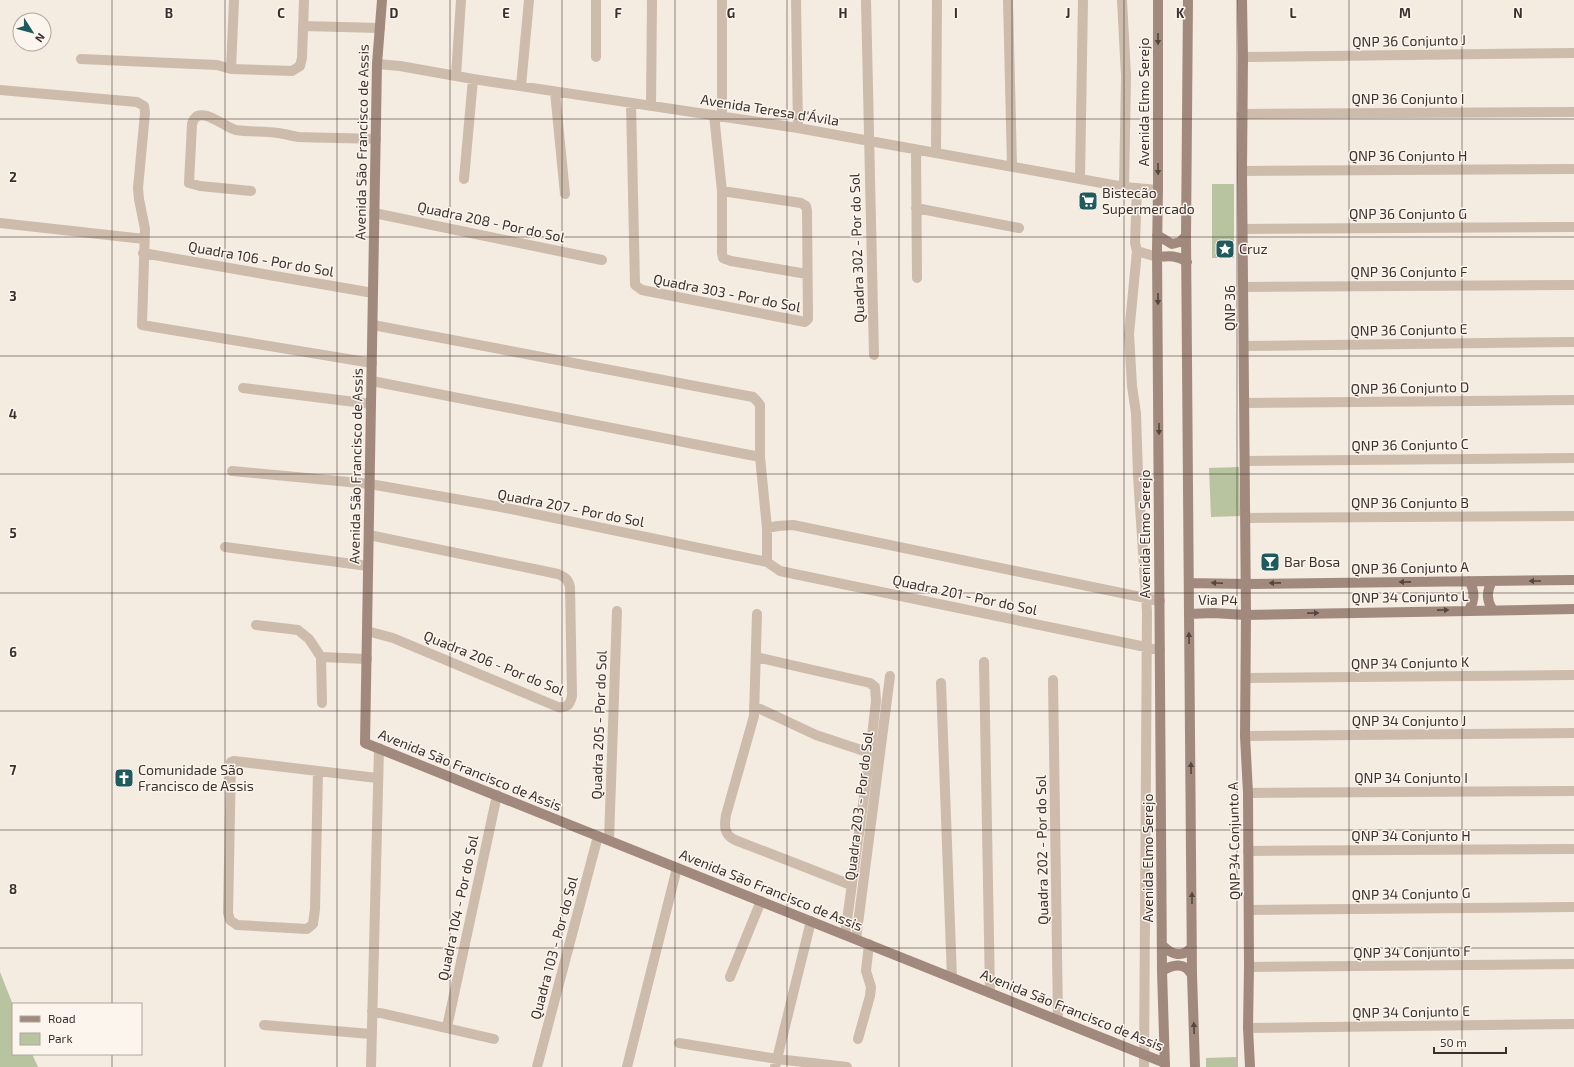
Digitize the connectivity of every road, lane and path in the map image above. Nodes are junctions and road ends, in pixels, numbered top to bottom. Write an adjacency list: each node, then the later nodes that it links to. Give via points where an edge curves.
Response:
1 (234, 0): 25 (street)
2 (304, 0): 18 (street)
3 (382, 0): 19 (street, Avenida São Francisco de Assis)
4 (461, 0): 26 (street)
5 (529, 0): 28 (street)
6 (596, 0): 21 (street)
7 (652, 0): 32 (street)
8 (722, 0): 35 (street)
9 (796, 0): 36 (street)
10 (866, 0): 38 (street, Quadra 302 - Por do Sol)
11 (937, 0): 40 (street)
12 (1008, 0): 41 (street)
13 (1082, 0): 44 (street)
14 (1122, 0): 46 (street, via 1126,76)
15 (1158, 0): 49 (street, Avenida Elmo Serejo, one-way to 49)
16 (1188, 0): 59 (street)
17 (1242, 0): 22 (street, QNP 36)
18 (303, 26): 19 (street); 25 (street, via 301,63 295,71)
19 (380, 28): 24 (street, Avenida São Francisco de Assis)
20 (1574, 53): 22 (street, QNP 36 Conjunto J)
21 (596, 57)
22 (1243, 57): 34 (street, QNP 36)
23 (81, 59): 25 (street, via 217,65)
24 (377, 64): 26 (street, Avenida Teresa d'Ávila); 37 (street, Avenida São Francisco de Assis)
25 (231, 69)
26 (456, 76): 27 (street, Avenida Teresa d'Ávila)
27 (473, 79): 28 (street, Avenida Teresa d'Ávila); 45 (street)
28 (520, 86): 30 (street, Avenida Teresa d'Ávila)
29 (0, 90): 60 (street, via 136,102 144,106 138,188 145,222)
30 (554, 92): 31 (street, Avenida Teresa d'Ávila); 51 (street)
31 (632, 103): 32 (street, Avenida Teresa d'Ávila); 66 (street, Quadra 303 - Por do Sol, via 634,282 637,287 805,322 808,319)
32 (651, 106): 35 (street, Avenida Teresa d'Ávila)
33 (1574, 112): 34 (street, QNP 36 Conjunto I)
34 (1242, 114): 43 (street, QNP 36)
35 (718, 116): 36 (street, Avenida Teresa d'Ávila); 50 (street)
36 (798, 128): 38 (street, Avenida Teresa d'Ávila)
37 (376, 139): 48 (street, via 298,137 278,132 229,128 209,116 194,118 189,183); 53 (street, Avenida São Francisco de Assis)
38 (868, 140): 39 (street, Avenida Teresa d'Ávila); 74 (street, Quadra 302 - Por do Sol)
39 (916, 150): 40 (street, Avenida Teresa d'Ávila); 52 (street)
40 (936, 153): 41 (street, Avenida Teresa d'Ávila)
41 (1012, 166): 44 (street, Avenida Teresa d'Ávila)
42 (1574, 169): 43 (street, QNP 36 Conjunto H)
43 (1242, 171): 57 (street, QNP 36)
44 (1080, 178): 46 (street, Avenida Teresa d'Ávila)
45 (464, 179)
46 (1124, 187): 47 (street, Avenida Teresa d'Ávila)
47 (1137, 188): 49 (street, Avenida Teresa d'Ávila); 61 (street)
48 (252, 190)
49 (1158, 190): 58 (street, Avenida Elmo Serejo)
50 (722, 191): 66 (street, via 722,253 725,260); 66 (street, Quadra 303 - Por do Sol, via 801,203 806,206)
51 (565, 194)
52 (916, 208): 56 (street); 67 (street)
53 (374, 213): 64 (street, Quadra 208 - Por do Sol); 70 (street, Avenida São Francisco de Assis)
54 (0, 223): 60 (street)
55 (1574, 227): 57 (street, QNP 36 Conjunto G)
56 (1019, 228)
57 (1243, 229): 69 (street, QNP 36)
58 (1157, 235): 59 (street, via 1172,244 1180,242); 63 (street, Avenida Elmo Serejo)
59 (1186, 236): 65 (street)
60 (144, 239): 62 (street)
61 (1137, 251): 63 (street); 98 (street, via 1129,334)
62 (143, 253): 70 (street, Quadra 106 - Por do Sol); 75 (street, via 142,325)
63 (1157, 257): 65 (street, via 1181,257); 99 (street, Avenida Elmo Serejo, one-way to 99)
64 (602, 260)
65 (1187, 262): 96 (street)
66 (807, 274)
67 (917, 278)
68 (1574, 285): 69 (street, QNP 36 Conjunto F)
69 (1244, 287): 73 (street, QNP 36)
70 (373, 293): 71 (street, Avenida São Francisco de Assis)
71 (372, 325): 75 (street, Avenida São Francisco de Assis); 81 (street, via 753,397 760,405)
72 (1574, 342): 73 (street, QNP 36 Conjunto E)
73 (1244, 346): 79 (street, QNP 36)
74 (874, 355)
75 (372, 363): 76 (street, Avenida São Francisco de Assis)
76 (372, 381): 80 (street, Avenida São Francisco de Assis); 81 (street)
77 (243, 388): 80 (street)
78 (1574, 400): 79 (street, QNP 36 Conjunto D)
79 (1245, 403): 83 (street, QNP 36)
80 (371, 404): 85 (street, Avenida São Francisco de Assis)
81 (760, 457): 88 (street)
82 (1574, 458): 83 (street, QNP 36 Conjunto C)
83 (1245, 461): 87 (street, QNP 36)
84 (232, 471): 85 (street)
85 (370, 484): 89 (street, Avenida São Francisco de Assis); 91 (street, Quadra 207 - Por do Sol)
86 (1574, 516): 87 (street, QNP 36 Conjunto B)
87 (1246, 518): 97 (street, QNP 36)
88 (767, 528): 91 (street); 98 (street, via 793,525)
89 (369, 535): 92 (street, Avenida São Francisco de Assis); 108 (street, Quadra 206 - Por do Sol, via 558,574 566,578 570,587 571,702 568,706 558,707 393,638)
90 (225, 547): 92 (street)
91 (766, 562): 109 (street, Quadra 201 - Por do Sol, via 780,571)
92 (368, 566): 108 (street, Avenida São Francisco de Assis)
93 (1574, 580): 95 (street, QNP 36 Conjunto A, one-way to 95)
94 (1469, 581): 95 (street, QNP 36 Conjunto A); 97 (street, QNP 36 Conjunto A, one-way to 97); 101 (street, via 1474,595)
95 (1492, 581): 102 (street, via 1487,595)
96 (1189, 583): 97 (street, Via P4, one-way to 96); 105 (street)
97 (1246, 584): 106 (street, QNP 36)
98 (1147, 599): 99 (street); 109 (street)
99 (1160, 601): 110 (street, Avenida Elmo Serejo)
100 (1574, 609): 102 (street, QNP 34 Conjunto L)
101 (1469, 610): 102 (street, QNP 34 Conjunto L); 106 (street, QNP 34 Conjunto L, one-way to 101)
102 (1492, 610)
103 (617, 611): 132 (street, Quadra 205 - Por do Sol)
104 (757, 614): 112 (street)
105 (1189, 614): 106 (street, Via P4); 145 (street, one-way to 105)
106 (1246, 615): 117 (street, QNP 34 Conjunto A)
107 (256, 625): 111 (street, via 298,630 309,639)
108 (367, 631): 113 (street, Avenida São Francisco de Assis)
109 (1147, 648): 110 (street, Quadra 201 - Por do Sol); 163 (street)
110 (1160, 650): 144 (street, Avenida Elmo Serejo)
111 (321, 657): 113 (street); 120 (street)
112 (756, 657): 121 (street); 125 (street, via 873,685 876,701)
113 (367, 659): 124 (street, Avenida São Francisco de Assis, via 365,743)
114 (984, 662): 152 (street)
115 (1574, 675): 117 (street, QNP 34 Conjunto K)
116 (890, 676): 142 (street, Quadra 203 - Por do Sol)
117 (1246, 678): 123 (street, QNP 34 Conjunto A)
118 (1053, 680): 154 (street, Quadra 202 - Por do Sol)
119 (941, 683): 151 (street)
120 (322, 704)
121 (754, 706): 125 (street, via 816,735); 136 (street, via 751,731 726,815 726,832 735,840)
122 (1574, 733): 123 (street, QNP 34 Conjunto J)
123 (1245, 736): 129 (street, QNP 34 Conjunto A)
124 (379, 748): 127 (street); 130 (street, Avenida São Francisco de Assis)
125 (870, 753): 136 (street)
126 (318, 771): 126 (street, via 231,762 228,913 230,920 237,925 307,929 313,924); 127 (street)
127 (377, 778): 153 (street)
128 (1574, 791): 129 (street, QNP 34 Conjunto I)
129 (1248, 793): 134 (street, QNP 34 Conjunto A)
130 (497, 795): 131 (street, Avenida São Francisco de Assis); 157 (street, Quadra 104 - Por do Sol)
131 (598, 836): 132 (street, Avenida São Francisco de Assis); 167 (street, Quadra 103 - Por do Sol)
132 (609, 840): 135 (street, Avenida São Francisco de Assis)
133 (1574, 849): 134 (street, QNP 34 Conjunto H)
134 (1248, 851): 139 (street, QNP 34 Conjunto A)
135 (677, 868): 137 (street, Avenida São Francisco de Assis); 168 (street)
136 (851, 885): 141 (street)
137 (761, 901): 140 (street, Avenida São Francisco de Assis); 150 (street)
138 (1574, 907): 139 (street, QNP 34 Conjunto G)
139 (1249, 910): 147 (street, QNP 34 Conjunto A)
140 (811, 921): 141 (street, Avenida São Francisco de Assis); 164 (street)
141 (845, 935): 142 (street, Avenida São Francisco de Assis)
142 (856, 939): 143 (street, Avenida São Francisco de Assis)
143 (869, 944): 151 (street, Avenida São Francisco de Assis); 161 (street, via 866,971 871,987 870,996)
144 (1162, 946): 145 (street, via 1175,954 1188,952); 148 (street, Avenida Elmo Serejo)
145 (1192, 947): 149 (street)
146 (1574, 964): 147 (street, QNP 34 Conjunto F)
147 (1249, 967): 158 (street, QNP 34 Conjunto A)
148 (1162, 971): 149 (street, via 1176,965 1183,966); 165 (street, Avenida Elmo Serejo)
149 (1192, 975): 171 (street, one-way to 149)
150 (730, 977)
151 (952, 978): 152 (street, Avenida São Francisco de Assis)
152 (990, 993): 154 (street, Avenida São Francisco de Assis)
153 (372, 1011): 157 (street); 159 (street)
154 (1058, 1020): 163 (street, Avenida São Francisco de Assis)
155 (264, 1024): 159 (street)
156 (1574, 1024): 158 (street, QNP 34 Conjunto E)
157 (448, 1027): 160 (street)
158 (1248, 1028): 172 (street, QNP 34 Conjunto A)
159 (371, 1034): 166 (street)
160 (494, 1039)
161 (858, 1039)
162 (679, 1043): 164 (street)
163 (1143, 1054): 165 (street, Avenida São Francisco de Assis); 170 (street)
164 (776, 1063): 169 (street)
165 (1165, 1065)
166 (371, 1067)
167 (537, 1067)
168 (627, 1067)
169 (846, 1067)
170 (1144, 1067)
171 (1195, 1067)
172 (1250, 1067)

